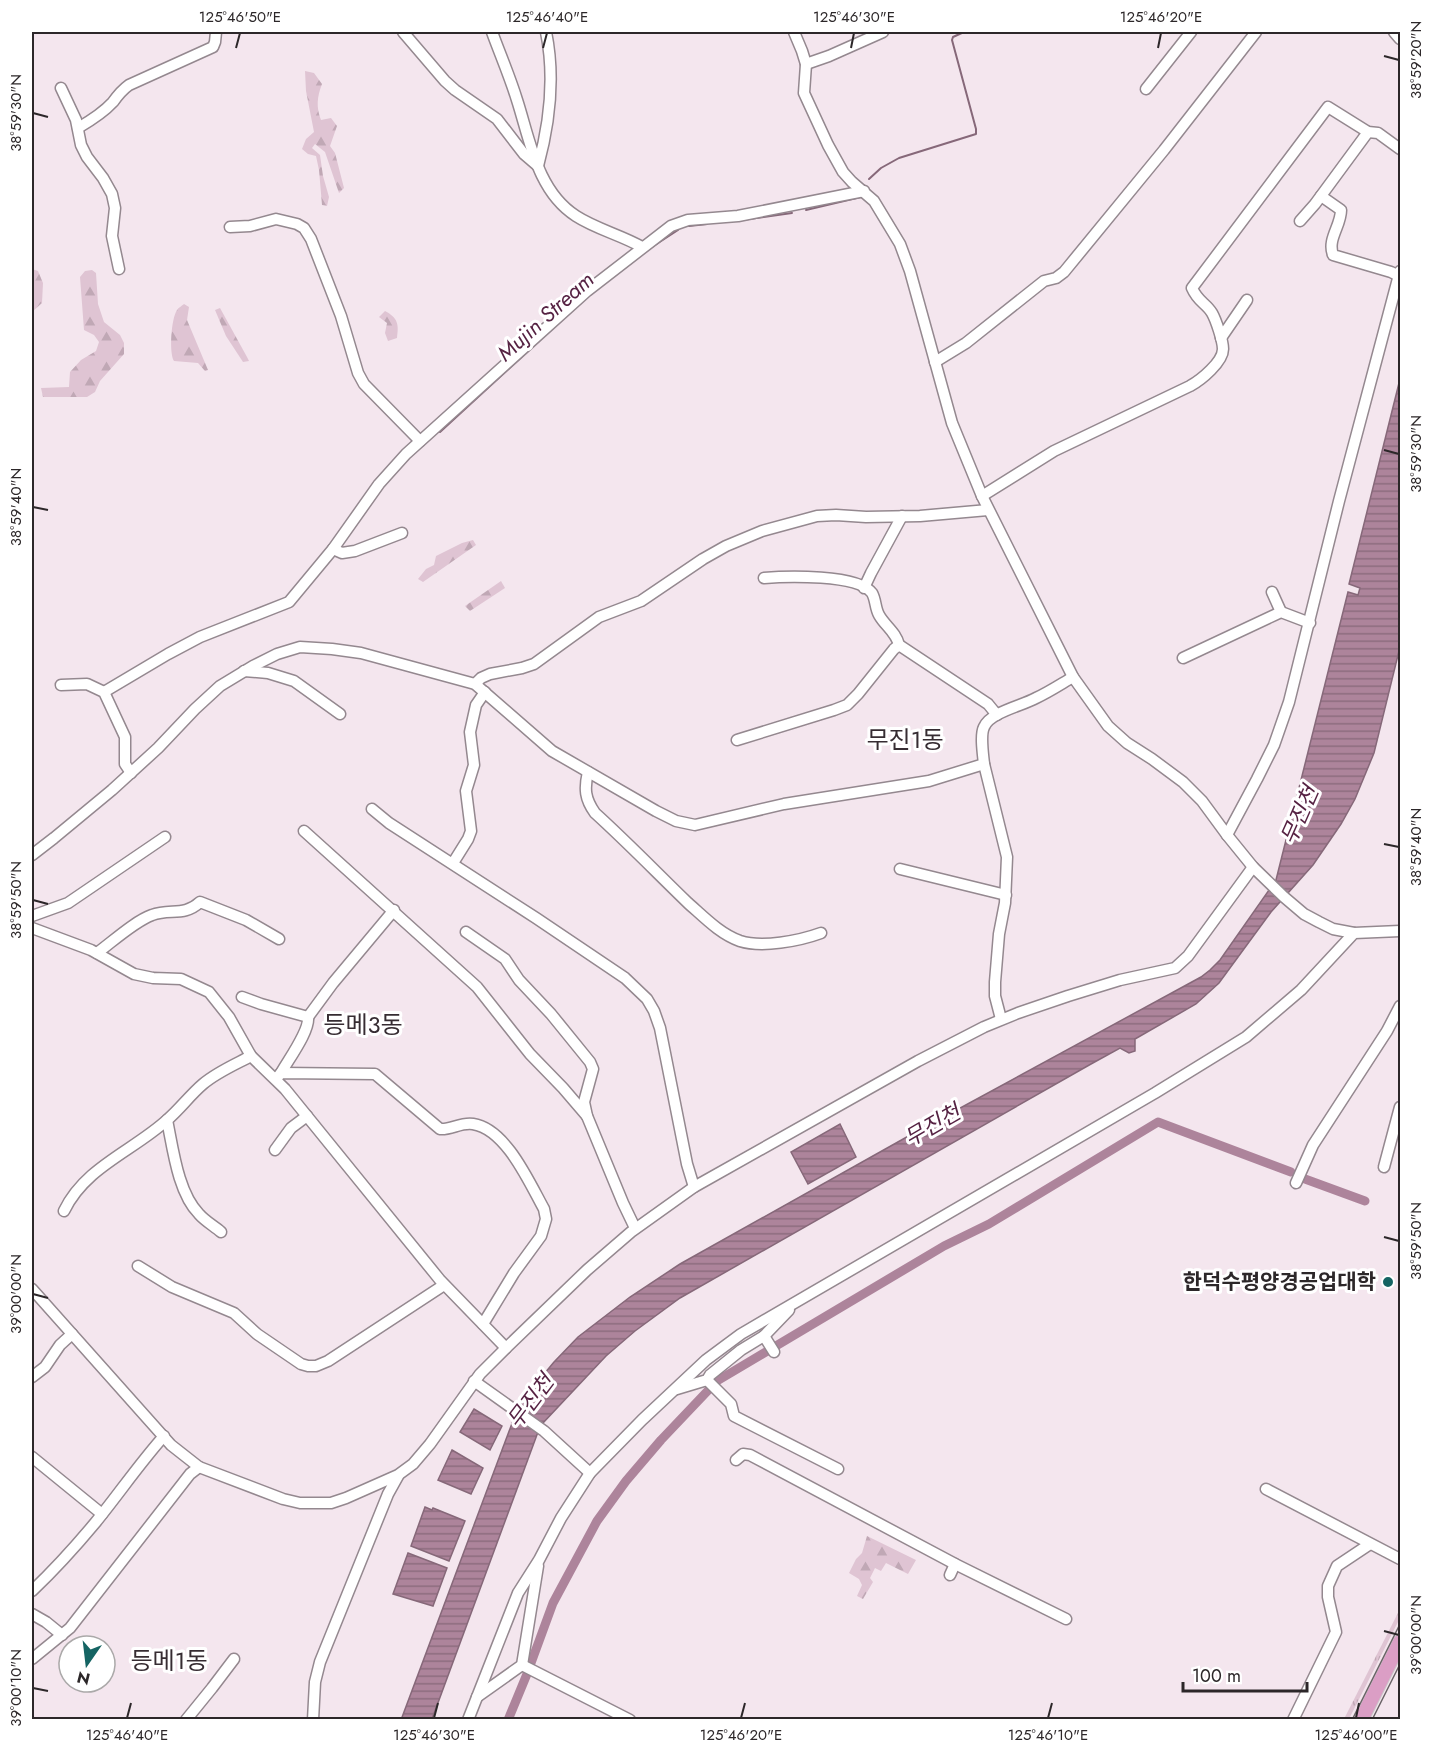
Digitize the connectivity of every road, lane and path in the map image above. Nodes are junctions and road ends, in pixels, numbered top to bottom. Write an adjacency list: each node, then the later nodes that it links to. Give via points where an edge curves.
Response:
1 (216, 32): 14 (street, via 213,47 129,85)
2 (403, 32): 17 (street, via 445,81 497,119)
3 (492, 32): 17 (street)
4 (546, 32): 17 (street, via 551,93)
5 (794, 32): 11 (street)
6 (883, 32): 11 (street)
7 (1191, 32): 13 (street)
8 (1256, 32): 27 (street, via 1064,272 1044,281 966,343)
9 (1394, 32): 10 (street)
10 (1401, 39)
11 (806, 63): 18 (street, via 804,93 843,172)
12 (61, 88): 14 (street)
13 (1146, 89)
14 (78, 128): 23 (street, via 87,157 112,194 112,236)
15 (1368, 132): 16 (street, via 1378,133); 19 (street); 26 (street, via 1328,107 1192,288 1212,312)
16 (1401, 149)
17 (538, 166): 22 (street, via 562,206)
18 (864, 191): 22 (street, via 738,216 688,220 671,226); 27 (street, via 900,244)
19 (1321, 196): 20 (street); 24 (street, via 1341,210 1332,238 1333,255)
20 (1300, 221)
21 (230, 227): 28 (street, via 276,219 304,228 337,306 358,373)
22 (642, 247): 28 (street, via 587,291)
23 (119, 269)
24 (1400, 273): 38 (street)
25 (1247, 300): 26 (street)
26 (1221, 338): 29 (street, via 1220,358 1198,381 1054,451)
27 (935, 362): 29 (street, via 952,423)
28 (420, 441): 33 (street, via 379,484)
29 (981, 496): 30 (street)
30 (988, 510): 31 (street); 42 (street)
31 (902, 516): 35 (street); 43 (street, via 818,516 762,531 703,559 641,601 599,617 534,664 490,674)
32 (402, 533): 33 (street, via 355,551 342,553)
33 (333, 549): 45 (street, via 289,602 200,637)
34 (764, 578): 35 (street, via 814,577)
35 (864, 588): 39 (street, via 871,591 878,614)
36 (1272, 592): 37 (street)
37 (1281, 612): 38 (street); 40 (street)
38 (1310, 623): 55 (street, via 1274,745)
39 (899, 645): 48 (street, via 988,704); 49 (street, via 847,705)
40 (1183, 658)
41 (244, 671): 43 (street, via 277,654 311,647 361,653); 47 (street, via 294,681); 52 (street, via 220,686)
42 (1072, 677): 48 (street); 55 (street, via 1108,726 1183,782)
43 (475, 684): 46 (street)
44 (61, 685): 45 (street, via 87,684)
45 (104, 692): 52 (street, via 125,737 125,764)
46 (484, 692): 51 (street, via 552,751); 58 (street, via 476,705 470,732 474,765 466,791 471,831)
47 (340, 714)
48 (997, 716): 50 (street, via 984,726)
49 (737, 740)
50 (984, 764): 51 (street, via 929,781 784,804 695,825 676,821); 61 (street, via 1007,857)
51 (588, 772): 67 (street, via 585,790 596,813 724,933 753,944)
52 (131, 773): 57 (street)
53 (372, 809): 58 (street)
54 (304, 831): 62 (street)
55 (1227, 835): 59 (street)
56 (165, 837): 63 (street, via 68,903)
57 (32, 855)
58 (453, 863): 84 (street, via 625,978 647,999 660,1028)
59 (1253, 867): 68 (street, via 1304,914 1333,929); 74 (street, via 1175,968 1120,980)
60 (900, 869): 61 (street)
61 (1006, 895): 74 (street, via 995,982)
62 (394, 910): 73 (street); 79 (street, via 477,987 530,1054)
63 (32, 916)
64 (32, 928): 70 (street)
65 (1401, 931): 68 (street)
66 (466, 932): 79 (street, via 505,959 519,981 590,1062 593,1069 584,1102)
67 (821, 933)
68 (1354, 933): 91 (street, via 1301,990 1246,1037)
69 (279, 939): 70 (street, via 246,920 200,902 188,911 152,915)
70 (97, 953): 75 (street, via 134,974 181,979 209,992 229,1017)
71 (242, 997): 73 (street)
72 (1401, 1006): 83 (street, via 1313,1145)
73 (308, 1017): 76 (street, via 306,1030)
74 (1001, 1019): 84 (street, via 918,1061)
75 (251, 1056): 76 (street); 80 (street, via 205,1082)
76 (278, 1076): 78 (street); 92 (street, via 375,1074 440,1129 464,1124 482,1127 495,1134 510,1151 546,1219 541,1236)
77 (1401, 1107): 82 (street)
78 (307, 1116): 81 (street, via 291,1128); 89 (street)
79 (587, 1116): 86 (street)
80 (167, 1120): 85 (street, via 90,1177 71,1196); 87 (street, via 180,1182 199,1215)
81 (275, 1150)
82 (1383, 1167)
83 (1296, 1183)
84 (694, 1187): 86 (street)
85 (64, 1211)
86 (635, 1228): 95 (street)
87 (221, 1232)
88 (138, 1266): 89 (street, via 172,1287 234,1313 286,1356 308,1366 328,1361)
89 (444, 1285): 92 (street)
90 (32, 1289): 93 (street)
91 (798, 1300): 94 (street); 100 (street, via 741,1334)
92 (483, 1324): 95 (street)
93 (72, 1334): 97 (street); 101 (street)
94 (766, 1339): 96 (street); 99 (street, via 741,1350 710,1375)
95 (506, 1348): 98 (street)
96 (774, 1352)
97 (32, 1377)
98 (474, 1381): 106 (street, via 543,1431); 107 (street, via 430,1444)
99 (710, 1384): 100 (street); 105 (street, via 731,1404 734,1416)
100 (674, 1390): 106 (street)
101 (164, 1437): 104 (street); 109 (street)
102 (32, 1456): 109 (street)
103 (736, 1460): 113 (street, via 743,1454 750,1455)
104 (199, 1467): 107 (street, via 300,1503 339,1501); 119 (street)
105 (838, 1469)
106 (590, 1473): 112 (street)
107 (398, 1475): 127 (street, via 320,1662)
108 (1266, 1489): 110 (street)
109 (102, 1514): 115 (street)
110 (1370, 1544): 111 (street); 130 (street, via 1337,1566 1328,1586 1336,1632)
111 (1401, 1559)
112 (539, 1560): 124 (street); 125 (street, via 518,1593)
113 (955, 1564): 114 (street); 117 (street)
114 (950, 1575)
115 (32, 1591)
116 (32, 1614): 118 (street)
117 (1066, 1619)
118 (61, 1634)
119 (63, 1634)
120 (57, 1639): 122 (street)
121 (1401, 1642): 131 (main road)
122 (32, 1659)
123 (234, 1659): 126 (street)
124 (522, 1665): 125 (street); 129 (street)
125 (477, 1697): 128 (street)
126 (186, 1719)
127 (313, 1719)
128 (468, 1719)
129 (630, 1719)
130 (1293, 1719)
131 (1361, 1719)

